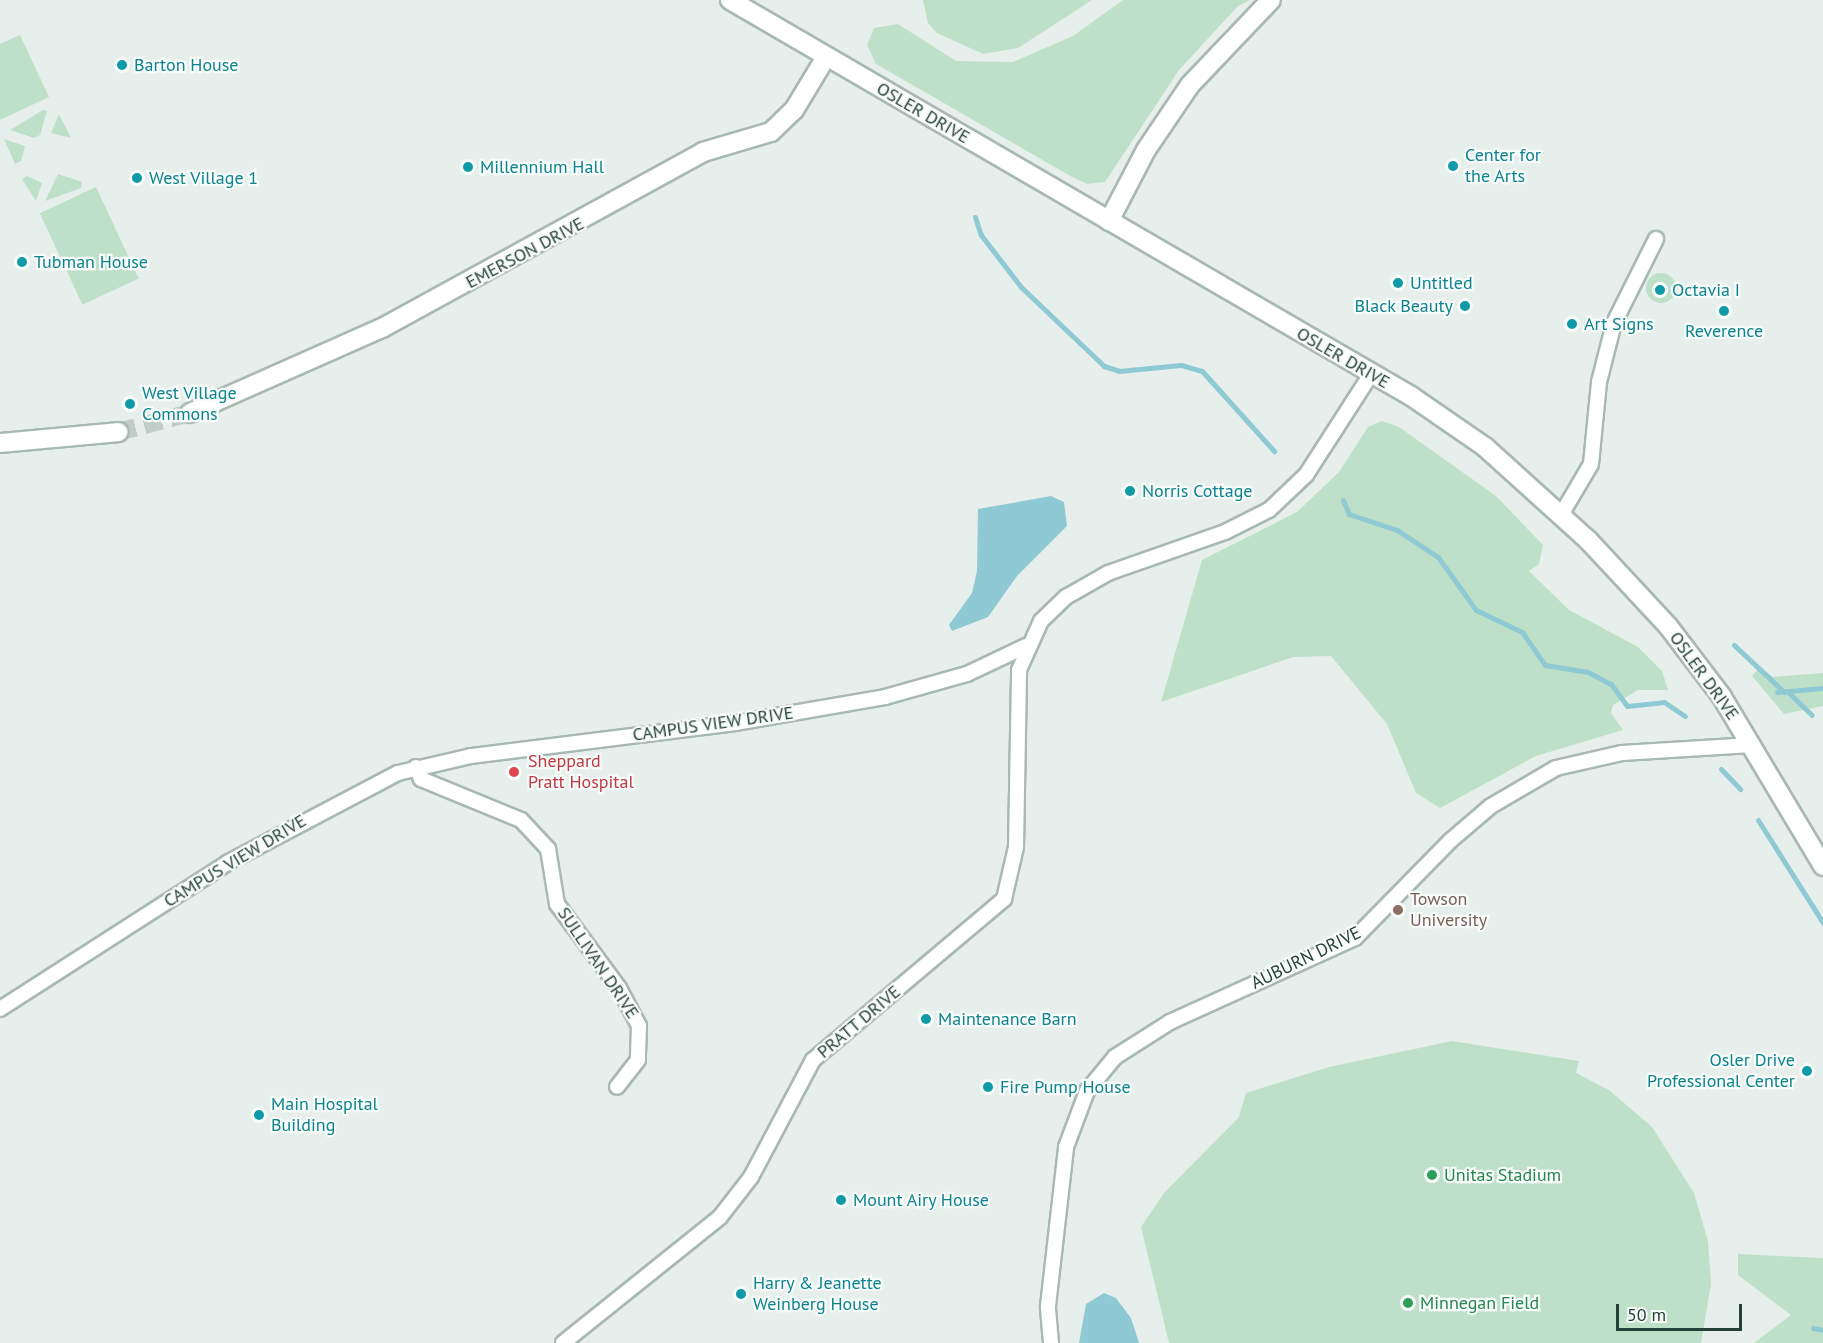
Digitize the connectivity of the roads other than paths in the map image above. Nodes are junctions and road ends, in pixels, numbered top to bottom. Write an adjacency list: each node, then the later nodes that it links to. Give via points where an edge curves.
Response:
1 (730, 0): 3 (street, OSLER DRIVE)
2 (1272, 0): 4 (street, via 1190,85 1146,150)
3 (826, 57): 4 (street, OSLER DRIVE); 7 (street, EMERSON DRIVE, via 794,110 771,132 703,152 393,322)
4 (1109, 222): 6 (street, OSLER DRIVE)
5 (1656, 239): 10 (street, via 1614,323 1599,381 1591,464)
6 (1371, 375): 10 (street, OSLER DRIVE, via 1485,447); 11 (street, via 1306,475 1269,510 1082,586 1052,609)
7 (190, 413)
8 (118, 432): 9 (street)
9 (0, 443)
10 (1561, 515): 12 (street, OSLER DRIVE, via 1668,626)
11 (1026, 646): 13 (street, CAMPUS VIEW DRIVE, via 958,677 885,697); 17 (street, PRATT DRIVE, via 1019,670 1016,847 1004,899 813,1060 751,1177 715,1222)
12 (1752, 745): 14 (street, OSLER DRIVE); 18 (street, AUBURN DRIVE, via 1622,753 1556,768 1491,807 1450,841 1355,938 1170,1022 1115,1057 1087,1091 1066,1147 1048,1306)
13 (416, 767): 15 (street, CAMPUS VIEW DRIVE, via 280,832); 16 (street, SULLIVAN DRIVE, via 421,779 521,820 548,849 557,904 623,994 639,1026 638,1060)
14 (1823, 866)
15 (0, 1009)
16 (617, 1087)
17 (562, 1343)
18 (1050, 1343)

